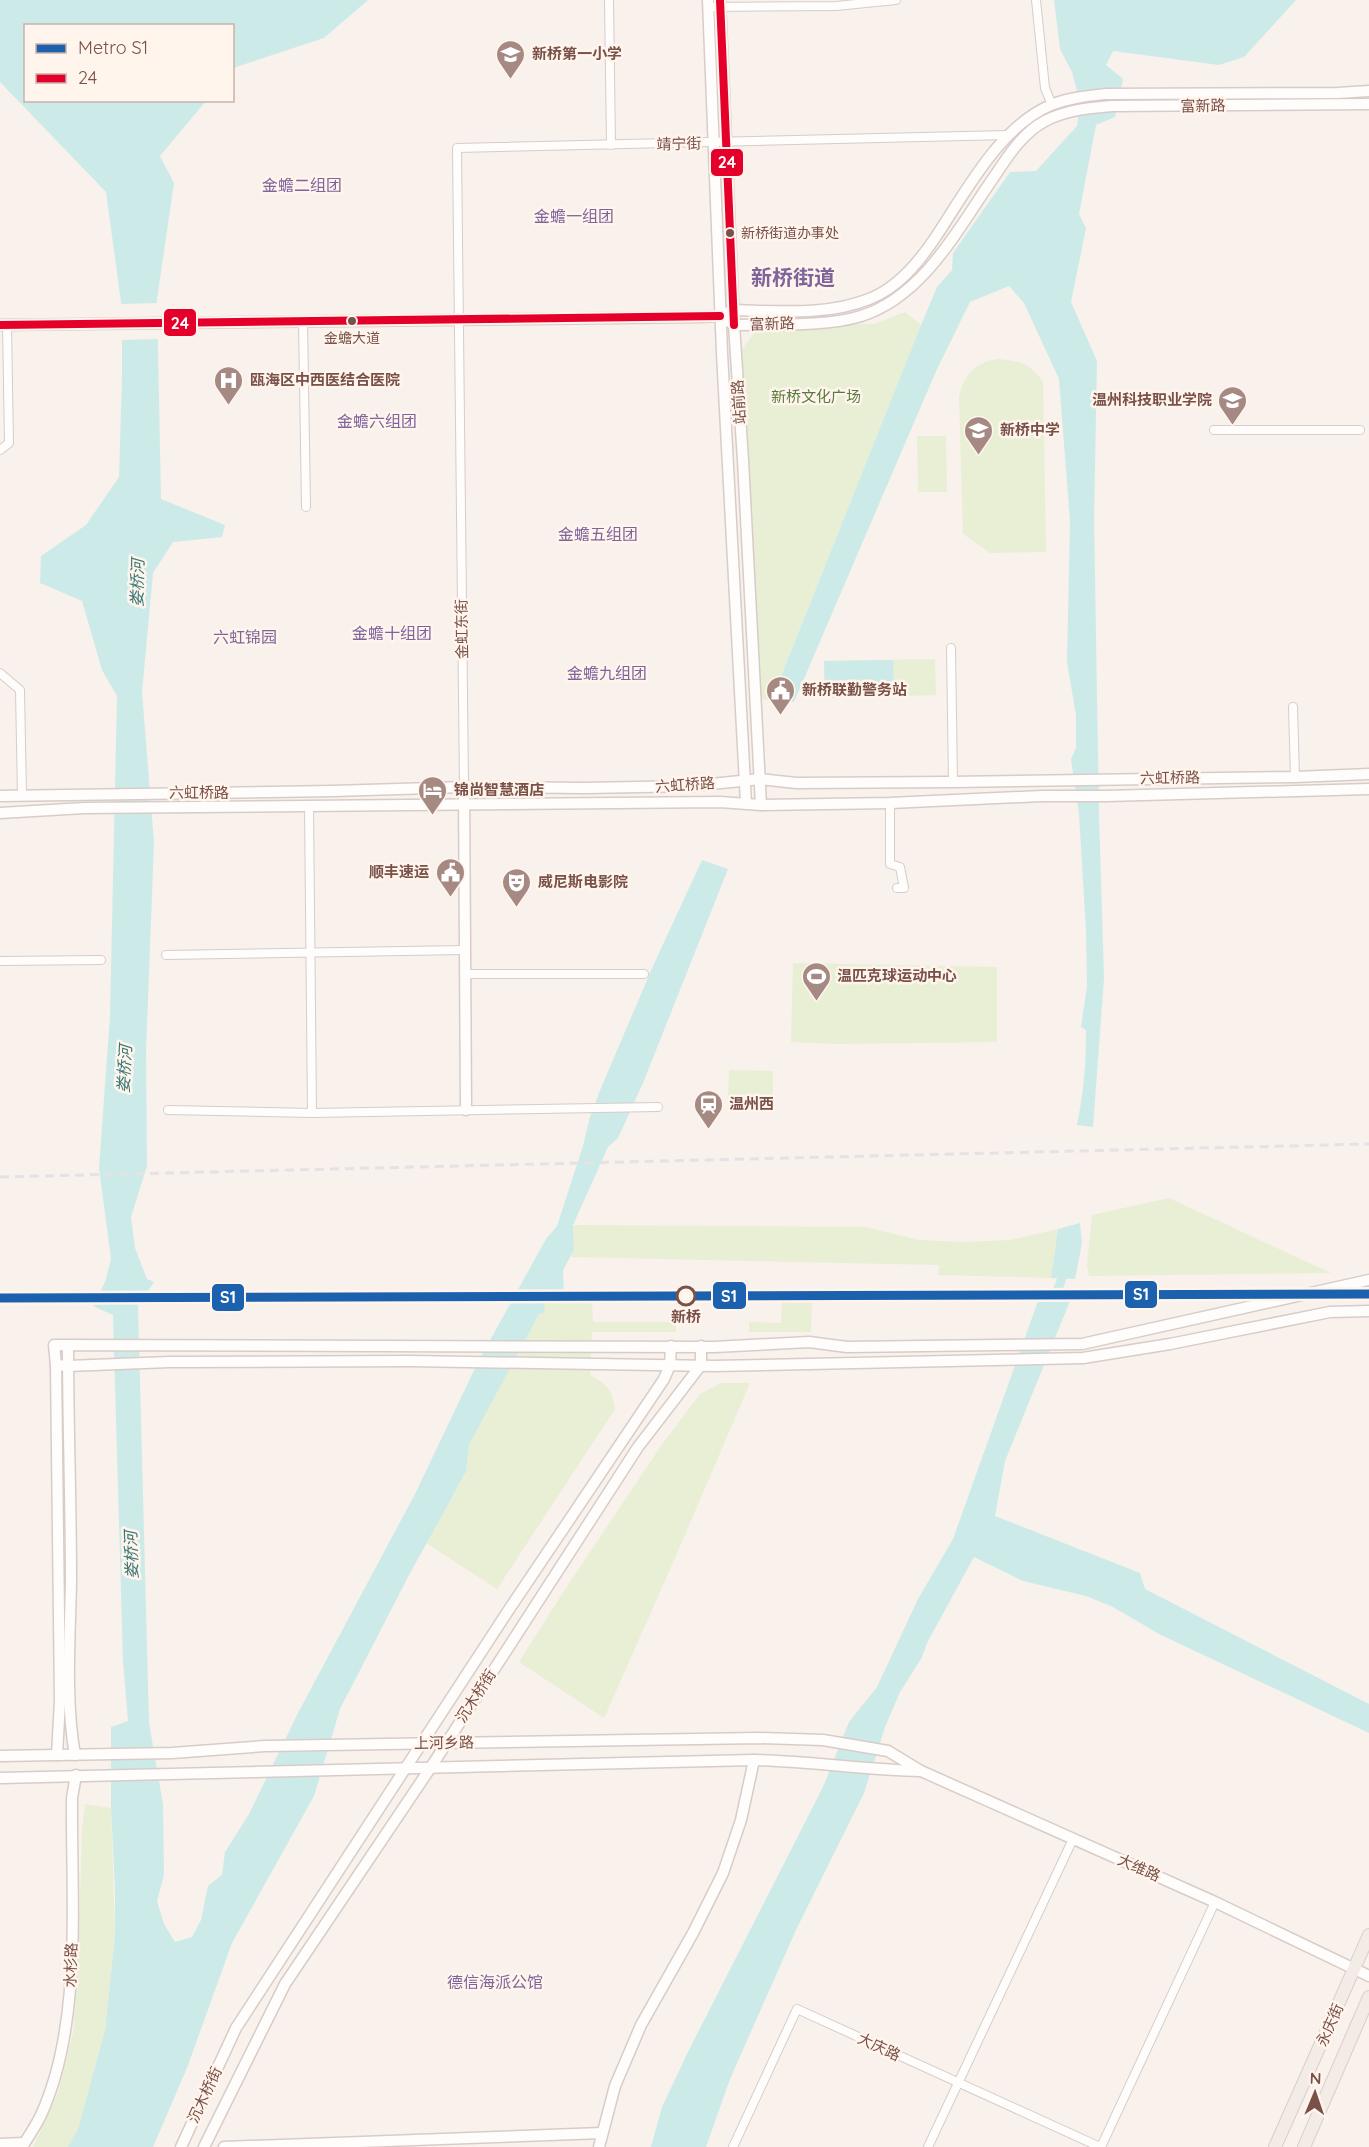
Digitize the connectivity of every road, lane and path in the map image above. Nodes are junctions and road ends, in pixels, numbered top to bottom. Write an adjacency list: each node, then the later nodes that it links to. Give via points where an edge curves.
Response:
1 (609, 0): 12 (street)
2 (896, 0): 4 (street, via 836,6)
3 (1036, 0): 8 (street, via 1046,88)
4 (721, 3): 5 (street); 10 (street, 站前路)
5 (708, 4): 11 (street, 站前路)
6 (1369, 91): 8 (street, 富新路, via 1105,94)
7 (1369, 104): 19 (street, 富新路, via 1074,110 1044,121 1017,144 939,257 920,279 888,304 836,322)
8 (1052, 105): 9 (street, 富新路)
9 (1008, 135): 10 (street, 靖宁街); 14 (street, 富新路, via 924,255 901,280 871,299 837,309)
10 (726, 142): 11 (street, 靖宁街); 14 (street, 站前路)
11 (714, 143): 12 (street, 靖宁街); 15 (street, 站前路)
12 (610, 145): 13 (street, 靖宁街)
13 (457, 148): 16 (street, 金虹东街)
14 (733, 310): 15 (street, 富新路); 19 (street, 站前路)
15 (720, 316): 16 (street); 19 (street, 富新路); 30 (street, 站前路)
16 (459, 319): 17 (street); 32 (street, 金虹东街)
17 (303, 321): 18 (street); 23 (street)
18 (4, 325): 22 (street, via 9,443)
19 (734, 325): 29 (street, 站前路)
20 (1214, 430): 21 (street)
21 (1360, 430)
22 (0, 450)
23 (306, 507)
24 (951, 648): 31 (street)
25 (0, 673): 35 (street, via 20,690)
26 (1293, 706): 28 (street)
27 (1369, 774): 28 (street, 六虹桥路)
28 (1295, 777): 31 (street, 六虹桥路)
29 (760, 779): 30 (street, 六虹桥路); 31 (street, 六虹桥路, via 796,783); 39 (street, 站前路)
30 (745, 780): 32 (street, 六虹桥路, via 692,786); 36 (street, 站前路)
31 (953, 782)
32 (464, 787): 35 (street, 六虹桥路); 38 (street, 金虹东街)
33 (1369, 789): 37 (street, 六虹桥路)
34 (0, 796): 35 (street, 六虹桥路)
35 (22, 796)
36 (746, 803): 38 (street, 六虹桥路); 39 (street, 六虹桥路)
37 (890, 803): 39 (street, 六虹桥路); 42 (street, via 890,864 900,867 904,888)
38 (463, 804): 40 (street, 六虹桥路); 43 (street, 金虹东街)
39 (761, 805)
40 (309, 806): 41 (street, 六虹桥路, via 84,808); 44 (street)
41 (0, 813)
42 (897, 888)
43 (464, 950): 44 (street); 48 (street, 金虹东街)
44 (311, 952): 45 (street); 53 (street)
45 (166, 955)
46 (101, 960): 47 (street)
47 (0, 961)
48 (464, 974): 49 (street); 52 (street, 金虹东街)
49 (644, 974)
50 (658, 1107): 52 (street)
51 (168, 1110): 53 (street)
52 (466, 1110): 53 (street)
53 (312, 1113)
54 (1369, 1280): 58 (street, via 1082,1344 847,1347 809,1342)
55 (1369, 1311): 61 (street, via 1330,1312 1083,1358)
56 (68, 1346): 57 (street); 59 (street, via 54,1345); 62 (street)
57 (671, 1346): 58 (street); 60 (street, 沉木桥街)
58 (701, 1346): 61 (street)
59 (56, 1365): 62 (street); 66 (street, via 60,1701)
60 (670, 1365): 61 (street); 62 (street, via 376,1361); 63 (street, 沉木桥街)
61 (700, 1365): 64 (street, 沉木桥街, via 638,1447)
62 (68, 1366): 67 (street, via 70,1695)
63 (422, 1743): 64 (street, 上河乡路); 67 (street, 上河乡路); 71 (street, 沉木桥街)
64 (445, 1743): 65 (street, 上河乡路, via 759,1738 822,1740); 70 (street, 沉木桥街)
65 (888, 1751): 73 (street, 大维路)
66 (57, 1755): 67 (street, 上河乡路); 68 (street, 上河乡路)
67 (75, 1755)
68 (0, 1756)
69 (754, 1760): 70 (street, 上河乡路); 72 (street, 上河乡路); 83 (street, via 741,1820 723,1873 641,2025 615,2086)
70 (431, 1767): 71 (street, 上河乡路); 88 (street, 沉木桥街, via 285,1984)
71 (405, 1768): 74 (street, 上河乡路); 87 (street, 沉木桥街, via 236,2028)
72 (885, 1770): 73 (street, 大维路)
73 (921, 1771): 76 (street, 大维路)
74 (76, 1775): 75 (street, 上河乡路); 86 (street, 水杉路, via 72,1798 70,2001 60,2058 41,2115)
75 (0, 1778)
76 (1073, 1839): 77 (street, 大维路); 82 (street)
77 (1215, 1902): 79 (street, 大维路); 93 (street)
78 (1369, 1935): 79 (main road, 永庆街)
79 (1354, 1970): 80 (street, 大维路); 94 (main road, 永庆街)
80 (1369, 1976)
81 (1369, 1997): 95 (main road, 永庆街)
82 (958, 2083): 91 (street, 大庆路, via 797,2009); 92 (street); 93 (street, 大庆路)
83 (603, 2133): 84 (street); 90 (street)
84 (383, 2143): 89 (street)
85 (0, 2144): 86 (street)
86 (23, 2145)
87 (181, 2147)
88 (204, 2147)
89 (224, 2147)
90 (599, 2147)
91 (733, 2147)
92 (928, 2147)
93 (1101, 2147)
94 (1275, 2147)
95 (1304, 2147)

